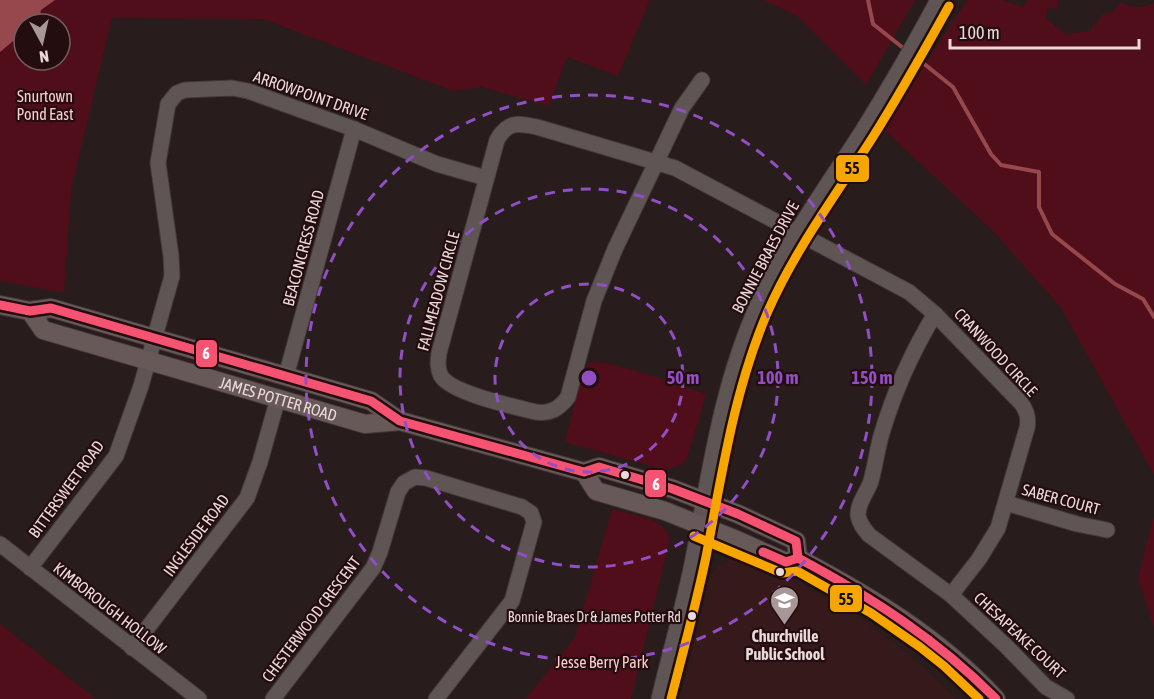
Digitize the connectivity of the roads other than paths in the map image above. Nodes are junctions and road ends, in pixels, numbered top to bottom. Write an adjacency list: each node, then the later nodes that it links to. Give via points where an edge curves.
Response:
1 (938, 0): 6 (street, BONNIE BRAES DRIVE)
2 (702, 80): 4 (street, via 682,108)
3 (354, 129): 5 (street, ARROWPOINT DRIVE, via 437,164); 10 (street, ARROWPOINT DRIVE, via 240,89 194,89 172,98 158,163 172,276); 12 (street, BEACONCRESS ROAD)
4 (656, 162): 5 (street, FALLMEADOW CIRCLE, via 521,124 510,125 497,140); 5 (street, FALLMEADOW CIRCLE, via 594,301 568,397 554,411 545,413 454,388 438,369); 6 (street, FALLMEADOW CIRCLE, via 675,168)
5 (486, 178)
6 (797, 232): 9 (street, CRANWOOD CIRCLE, via 909,292); 16 (street, BONNIE BRAES DRIVE, via 758,304 742,345)
7 (0, 305): 8 (main road, JAMES POTTER ROAD)
8 (30, 311): 10 (main road, JAMES POTTER ROAD, via 51,308); 11 (main road, JAMES POTTER ROAD, via 43,330)
9 (935, 314): 17 (street, CRANWOOD CIRCLE, via 1027,411 1027,428); 23 (street, CRANWOOD CIRCLE, via 895,393 858,515 868,536)
10 (155, 338): 11 (street, ARROWPOINT DRIVE); 12 (main road, JAMES POTTER ROAD)
11 (148, 360): 13 (main road, JAMES POTTER ROAD); 22 (street, BITTERSWEET ROAD, via 116,456)
12 (286, 376): 14 (main road, JAMES POTTER ROAD, via 370,401)
13 (278, 398): 14 (main road, JAMES POTTER ROAD, via 365,424); 24 (street, INGLESIDE ROAD, via 247,498)
14 (400, 421): 15 (main road, JAMES POTTER ROAD)
15 (584, 472): 16 (main road, JAMES POTTER ROAD, via 599,467); 18 (main road, JAMES POTTER ROAD, via 596,491)
16 (703, 501): 18 (street, BONNIE BRAES DRIVE); 21 (main road, JAMES POTTER ROAD, via 796,541)
17 (1006, 503): 19 (street, SABER COURT); 23 (street, CRANWOOD CIRCLE, via 995,535)
18 (699, 525): 21 (main road, JAMES POTTER ROAD, via 786,562); 28 (street, BONNIE BRAES DRIVE)
19 (1107, 530)
20 (0, 544): 22 (street, KIMBOROUGH HOLLOW)
21 (798, 558): 29 (main road, JAMES POTTER ROAD, via 873,599 932,639)
22 (30, 568): 24 (street, KIMBOROUGH HOLLOW)
23 (951, 595): 30 (street, CHESAPEAKE COURT, via 1046,687)
24 (132, 648): 25 (street, KIMBOROUGH HOLLOW)
25 (199, 699)
26 (273, 699): 27 (street, CHESTERWOOD CRESCENT, via 373,568 398,492 415,477 522,507 531,513 534,522 512,601)
27 (436, 699)
28 (659, 699)
29 (996, 699)
30 (1067, 699)

